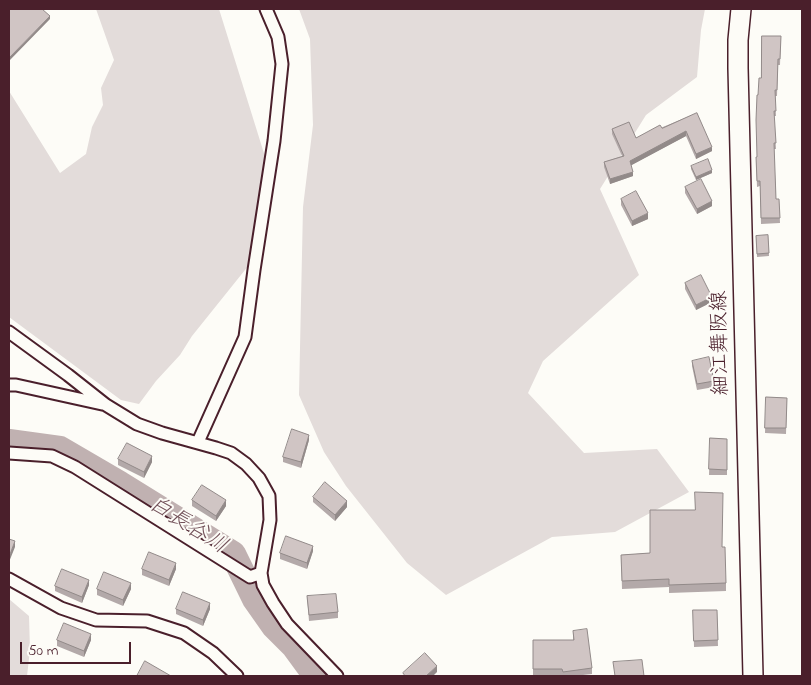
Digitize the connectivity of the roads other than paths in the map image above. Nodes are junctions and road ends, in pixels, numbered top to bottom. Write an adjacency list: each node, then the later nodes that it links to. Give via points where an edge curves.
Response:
1 (266, 9): 6 (street, via 278,37 282,64 245,337)
2 (741, 9): 12 (main road, 細江舞阪線, via 738,68)
3 (9, 332): 5 (street)
4 (9, 385): 5 (street)
5 (106, 405): 6 (street, via 137,424)
6 (198, 442): 8 (street, via 231,453 246,464 269,496 270,520)
7 (9, 453): 8 (street, via 52,456 75,467 250,577)
8 (260, 573): 11 (street, via 263,585 287,624)
9 (9, 579): 10 (street, via 61,608 96,620 147,621 184,633 213,653)
10 (236, 676)
11 (338, 676)
12 (753, 676)

